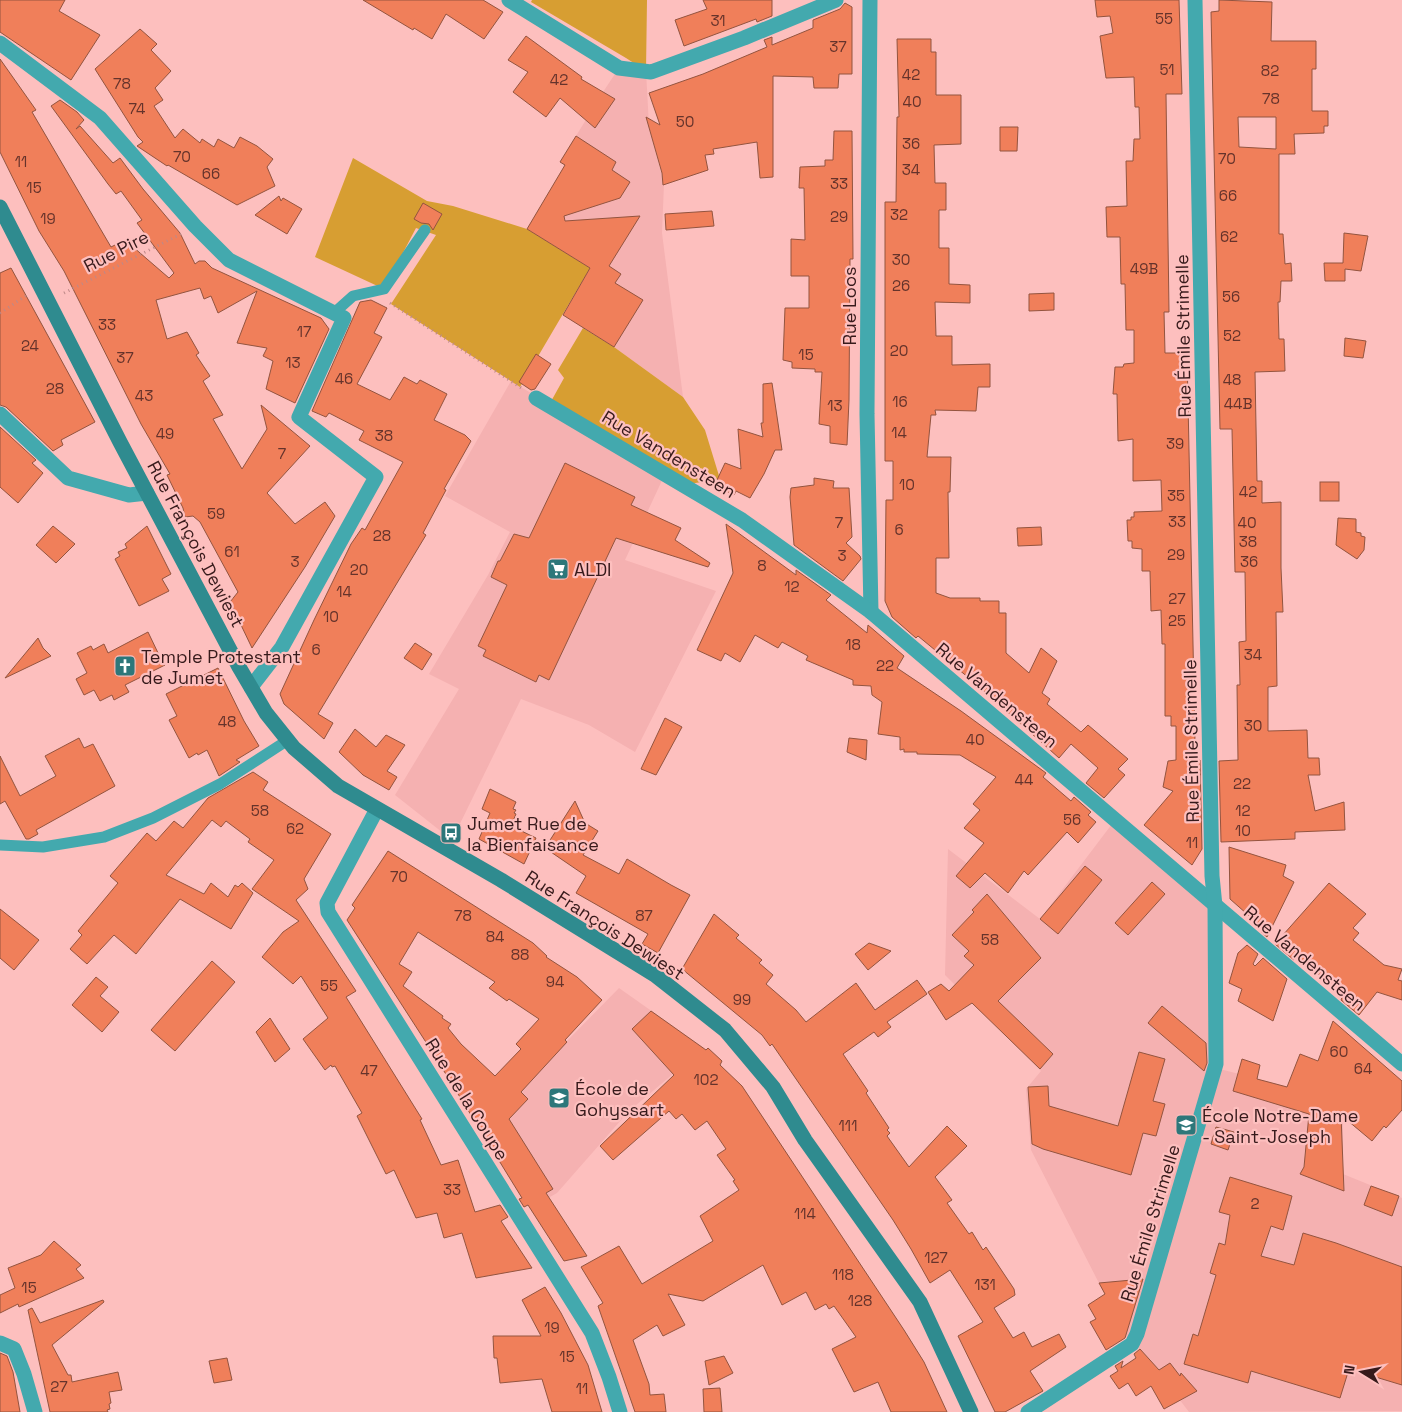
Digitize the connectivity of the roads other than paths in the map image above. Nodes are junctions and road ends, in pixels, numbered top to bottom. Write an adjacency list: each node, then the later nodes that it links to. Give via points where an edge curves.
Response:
1 (509, 0): 2 (street, via 619,68 650,72)
2 (836, 0)
3 (870, 0): 12 (street, Rue Loos, via 867,414)
4 (1196, 0): 17 (street, Rue Émile Strimelle)
5 (0, 43): 8 (street, via 100,118 194,226 229,260)
6 (0, 207): 11 (street, Rue François Dewiest)
7 (425, 230): 8 (lane, via 384,289 353,296)
8 (334, 313): 13 (street, via 344,318 299,417 376,477 282,647)
9 (536, 398): 12 (street, Rue Vandensteen, via 742,520)
10 (0, 414): 11 (street, via 68,478 129,495)
11 (147, 493): 13 (street, Rue François Dewiest)
12 (871, 612): 17 (street, Rue Vandensteen)
13 (251, 687): 14 (street, Rue François Dewiest, via 266,713)
14 (288, 740): 15 (street, Rue François Dewiest, via 338,786); 16 (lane, via 220,784 153,818 104,837 43,847)
15 (377, 809): 21 (street, Rue de la Coupe, via 326,903 328,912 592,1333); 22 (street, Rue François Dewiest, via 501,880 655,975 725,1030 773,1087 804,1140 920,1302)
16 (0, 844)
17 (1215, 906): 18 (street, Rue Vandensteen); 23 (street, Rue Émile Strimelle, via 1216,1064 1137,1334 1132,1344)
18 (1402, 1064)
19 (0, 1343): 20 (street, via 14,1349)
20 (35, 1412)
21 (620, 1412)
22 (971, 1412)
23 (1028, 1412)

